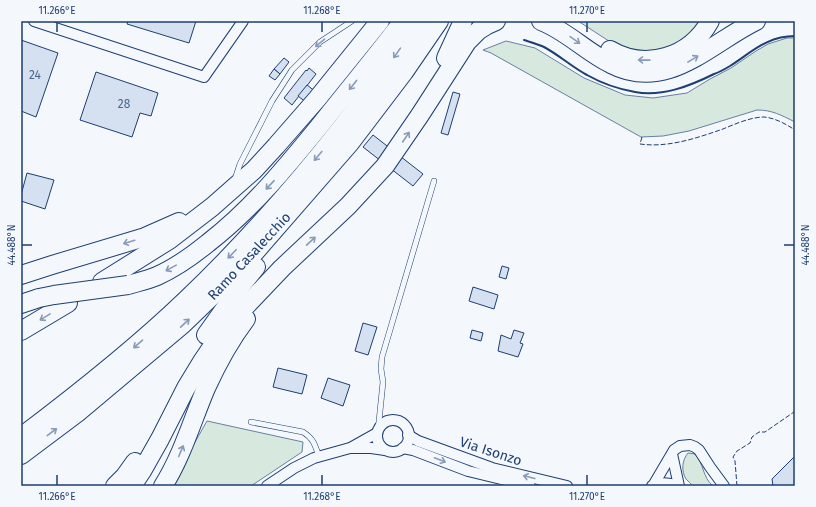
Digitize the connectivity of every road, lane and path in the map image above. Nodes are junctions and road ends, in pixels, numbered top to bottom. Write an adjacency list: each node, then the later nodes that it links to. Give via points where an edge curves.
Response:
1 (34, 21): 2 (street, via 204,77)
2 (243, 21)
3 (352, 21): 17 (lane, one-way to 17, via 320,42 292,70 262,120)
4 (380, 21): 17 (highway, via 276,146)
5 (403, 21): 23 (highway, one-way to 23, bridge, via 281,173 234,222 200,249 173,268 152,278 128,285 54,295)
6 (419, 21): 28 (highway, Ramo Casalecchio, one-way to 28, via 374,86 330,142 270,213 214,273 135,346 71,400)
7 (439, 21): 15 (highway, Ramo Casalecchio)
8 (463, 21): 14 (highway)
9 (496, 21): 14 (highway, via 479,30 467,42)
10 (541, 21): 13 (highway, one-way to 13, via 553,26 611,64 621,69 642,72 663,71 682,65)
11 (568, 21): 12 (highway, one-way to 11, via 702,34 687,47 669,57 648,60 618,55)
12 (710, 21)
13 (756, 21)
14 (420, 115): 19 (highway, one-way to 14, via 348,206 385,166)
15 (350, 143): 33 (highway, Ramo Casalecchio, one-way to 15, via 78,413 183,324 242,267); 36 (highway, via 298,219 243,283 208,332 191,358 136,460)
16 (434, 181): 26 (lane, via 382,357 383,382)
17 (230, 191): 18 (highway)
18 (212, 207): 20 (highway, one-way to 20, via 144,237); 21 (highway, via 169,240)
19 (282, 268): 37 (highway, via 224,329 186,388); 38 (highway, one-way to 19, via 175,465 216,367 239,328)
20 (21, 275)
21 (102, 282)
22 (68, 303): 24 (highway, one-way to 24)
23 (21, 304)
24 (21, 331)
25 (251, 422): 34 (lane, via 303,432 314,441)
26 (377, 432): 27 (street, via 384,423 393,420 402,424); 29 (street); 31 (street, via 378,443)
27 (408, 435): 30 (street); 41 (street, Via Isonzo, one-way to 27, via 492,468)
28 (21, 437)
29 (350, 448): 31 (street); 34 (street)
30 (403, 448): 31 (street, via 394,452); 40 (street, Via Isonzo, one-way to 40, via 468,471)
31 (385, 450)
32 (673, 452): 35 (street); 42 (street); 43 (street, via 684,445 695,447)
33 (21, 455)
34 (319, 457): 39 (street, via 294,468)
35 (652, 485): 42 (street, via 667,483)
36 (115, 486)
37 (132, 486)
38 (163, 486)
39 (268, 486)
40 (530, 486)
41 (567, 486)
42 (678, 486)
43 (724, 486)

